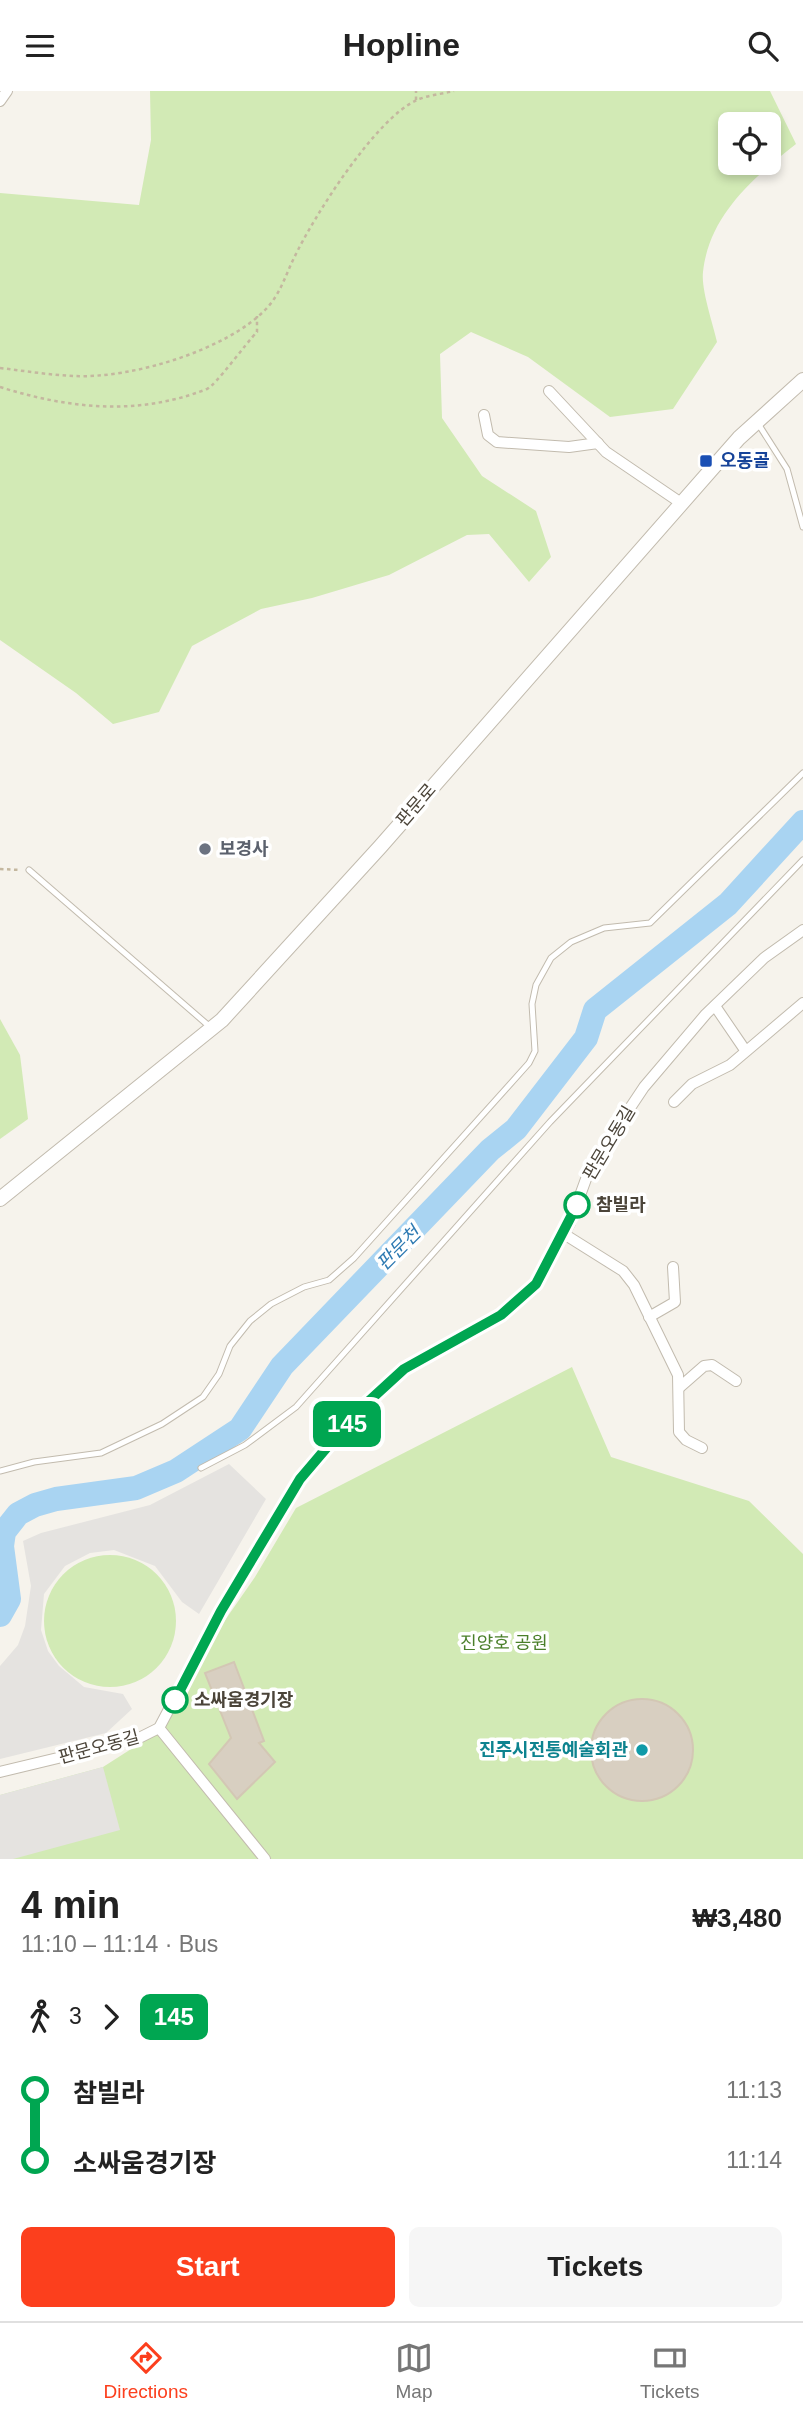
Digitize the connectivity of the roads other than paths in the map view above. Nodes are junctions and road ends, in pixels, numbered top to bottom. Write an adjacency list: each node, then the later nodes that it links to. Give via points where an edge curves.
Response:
1 (7, 91): 2 (street)
2 (0, 101)
3 (803, 380): 6 (street, 판문로)
4 (549, 391): 7 (street)
5 (484, 415): 7 (street, via 488,435 497,442 569,447)
6 (757, 422): 8 (street, 판문로); 9 (lane, via 788,469)
7 (598, 443): 8 (street)
8 (681, 503): 16 (street, 판문로, via 380,847)
9 (803, 527)
10 (803, 773): 27 (lane, via 650,923 604,928 570,942 551,958 536,985 532,1005 535,1051 529,1063 354,1258 330,1280 304,1287 250,1321 230,1346 219,1374 202,1397 162,1424 101,1453)
11 (803, 860): 26 (lane, via 550,1122 296,1406 245,1444)
12 (29, 870): 16 (lane)
13 (803, 930): 15 (street, 판문오동길, via 764,958)
14 (803, 1003): 17 (street)
15 (715, 1006): 17 (street); 20 (street, 판문오동길, via 636,1099 590,1168)
16 (212, 1028): 19 (street, 판문로)
17 (745, 1050): 18 (street, via 730,1065 692,1083)
18 (674, 1101)
19 (0, 1199)
20 (564, 1234): 22 (street, via 624,1272); 28 (street, 판문오동길, via 536,1284 501,1315 404,1369 357,1412 300,1479 221,1611)
21 (673, 1268): 22 (street, via 674,1302)
22 (649, 1317): 24 (street)
23 (736, 1381): 24 (street, via 712,1365 704,1366)
24 (680, 1387): 25 (street, via 679,1432)
25 (702, 1448)
26 (201, 1468)
27 (0, 1471)
28 (159, 1728): 29 (street, 판문오동길, via 137,1739); 30 (street)
29 (0, 1772)
30 (265, 1859)

